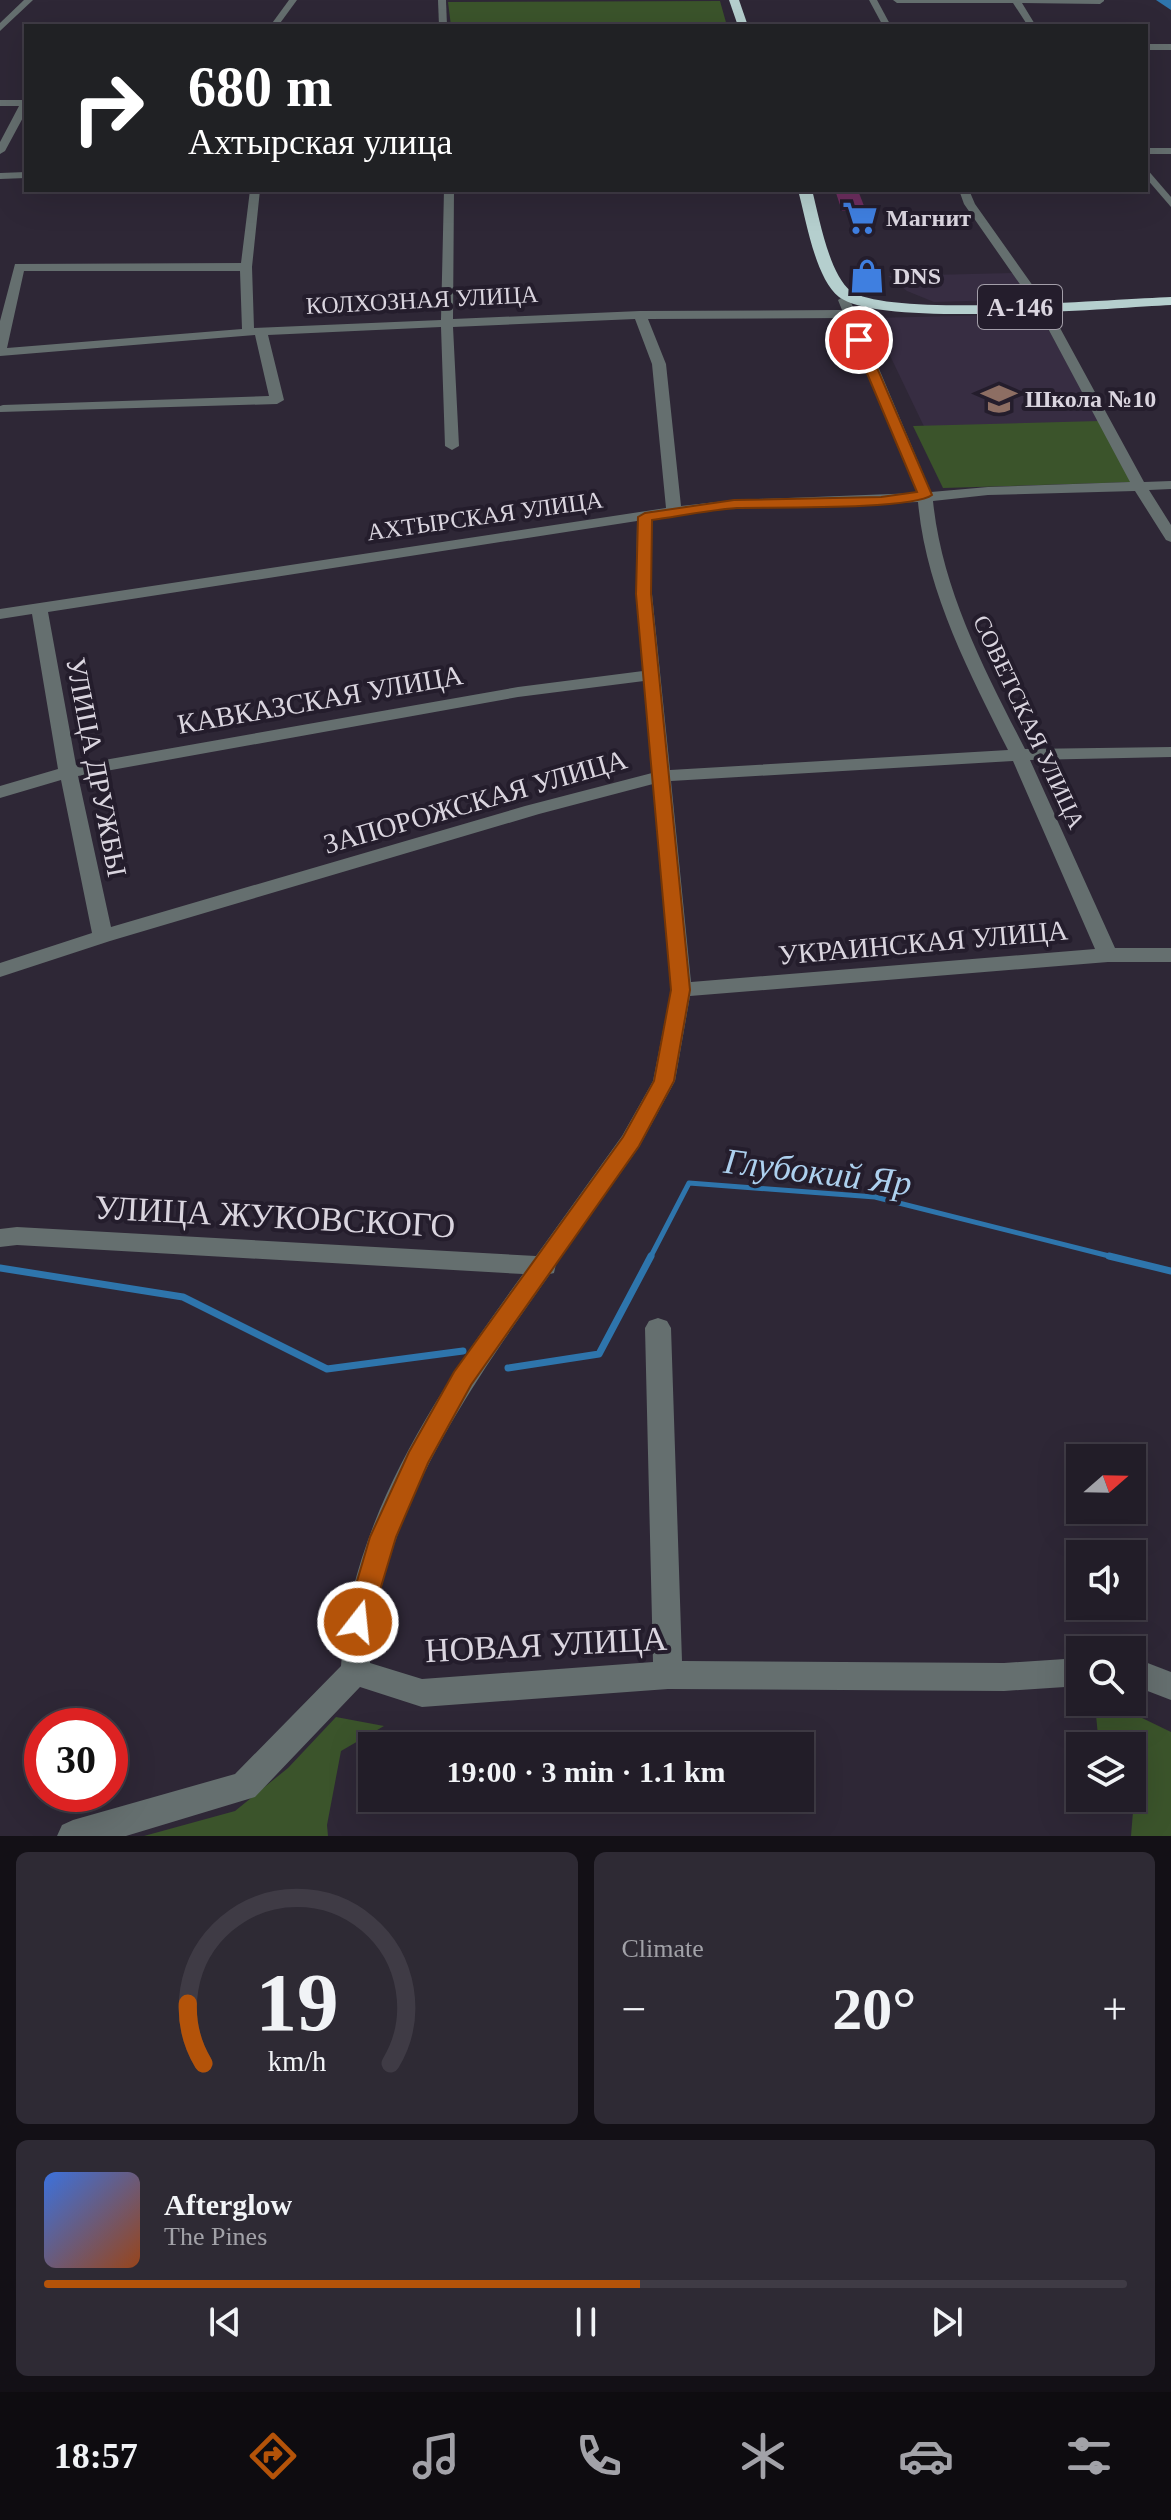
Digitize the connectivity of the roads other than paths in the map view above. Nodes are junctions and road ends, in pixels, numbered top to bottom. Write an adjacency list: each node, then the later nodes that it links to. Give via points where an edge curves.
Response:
1 (29, 0): 14 (street)
2 (293, 0): 9 (street)
3 (442, 0): 10 (street)
4 (734, 0): 11 (highway)
5 (873, 0): 12 (street)
6 (897, 0): 7 (street)
7 (1016, 1): 8 (street); 13 (street)
8 (1100, 1)
9 (275, 24)
10 (443, 24)
11 (742, 24)
12 (886, 24)
13 (1031, 24)
14 (0, 29): 15 (street)
15 (13, 29)
16 (1148, 47): 17 (street)
17 (1171, 47)
18 (0, 103): 19 (street)
19 (24, 103)
20 (24, 105): 21 (street)
21 (0, 151)
22 (1148, 151): 23 (street)
23 (1171, 151)
24 (1148, 174): 31 (street)
25 (24, 175): 26 (street)
26 (0, 176)
27 (255, 192): 32 (street)
28 (449, 192): 38 (street)
29 (806, 192): 33 (highway, СОВЕТСКАЯ УЛИЦА)
30 (965, 192): 35 (street)
31 (1171, 204)
32 (246, 267): 39 (street); 40 (street, via 19,267)
33 (842, 293): 35 (highway, А-146, via 879,306 918,310); 36 (street, СОВЕТСКАЯ УЛИЦА)
34 (1171, 298): 35 (highway, А-146)
35 (1040, 303): 44 (street)
36 (848, 314): 37 (street, КОЛХОЗНАЯ УЛИЦА); 45 (street, СОВЕТСКАЯ УЛИЦА)
37 (640, 315): 38 (street, КОЛХОЗНАЯ УЛИЦА); 46 (street, via 659,364)
38 (447, 324): 39 (street, КОЛХОЗНАЯ УЛИЦА); 42 (street)
39 (255, 332): 40 (street, КОЛХОЗНАЯ УЛИЦА); 41 (street, via 277,400)
40 (0, 350)
41 (3, 409)
42 (452, 446)
43 (1171, 485): 44 (street, АХТЫРСКАЯ УЛИЦА)
44 (1139, 486): 45 (street, АХТЫРСКАЯ УЛИЦА); 48 (street)
45 (925, 495): 46 (street, АХТЫРСКАЯ УЛИЦА); 53 (street, СОВЕТСКАЯ УЛИЦА, via 928,528 960,637)
46 (674, 511): 47 (street, АХТЫРСКАЯ УЛИЦА)
47 (645, 517): 49 (street, АХТЫРСКАЯ УЛИЦА); 51 (street, via 644,594)
48 (1171, 537)
49 (39, 609): 50 (street, АХТЫРСКАЯ УЛИЦА); 54 (street, УЛИЦА ДРУЖБЫ)
50 (0, 614)
51 (652, 675): 54 (street, КАВКАЗСКАЯ УЛИЦА, via 518,692); 55 (street)
52 (1171, 752): 53 (street, ЗАПОРОЖСКАЯ УЛИЦА)
53 (1019, 755): 55 (street, ЗАПОРОЖСКАЯ УЛИЦА); 58 (street, СОВЕТСКАЯ УЛИЦА)
54 (68, 772): 56 (street, КАВКАЗСКАЯ УЛИЦА); 57 (street, УЛИЦА ДРУЖБЫ)
55 (662, 776): 57 (street, ЗАПОРОЖСКАЯ УЛИЦА); 61 (street)
56 (0, 792)
57 (103, 936): 60 (street, ЗАПОРОЖСКАЯ УЛИЦА)
58 (1108, 955): 59 (street, УКРАИНСКАЯ УЛИЦА); 61 (street, УКРАИНСКАЯ УЛИЦА)
59 (1171, 955)
60 (0, 970)
61 (681, 990): 63 (street, via 664,1081 631,1141)
62 (0, 1238): 63 (street, УЛИЦА ЖУКОВСКОГО)
63 (545, 1266): 65 (street, via 462,1378 418,1459 383,1537 358,1622)
64 (658, 1328): 67 (street)
65 (355, 1672): 67 (street, НОВАЯ УЛИЦА, via 422,1693); 70 (street, via 244,1786)
66 (1066, 1673): 67 (street, НОВАЯ УЛИЦА)
67 (668, 1675)
68 (1146, 1676): 69 (street)
69 (1171, 1686)
70 (73, 1836)

